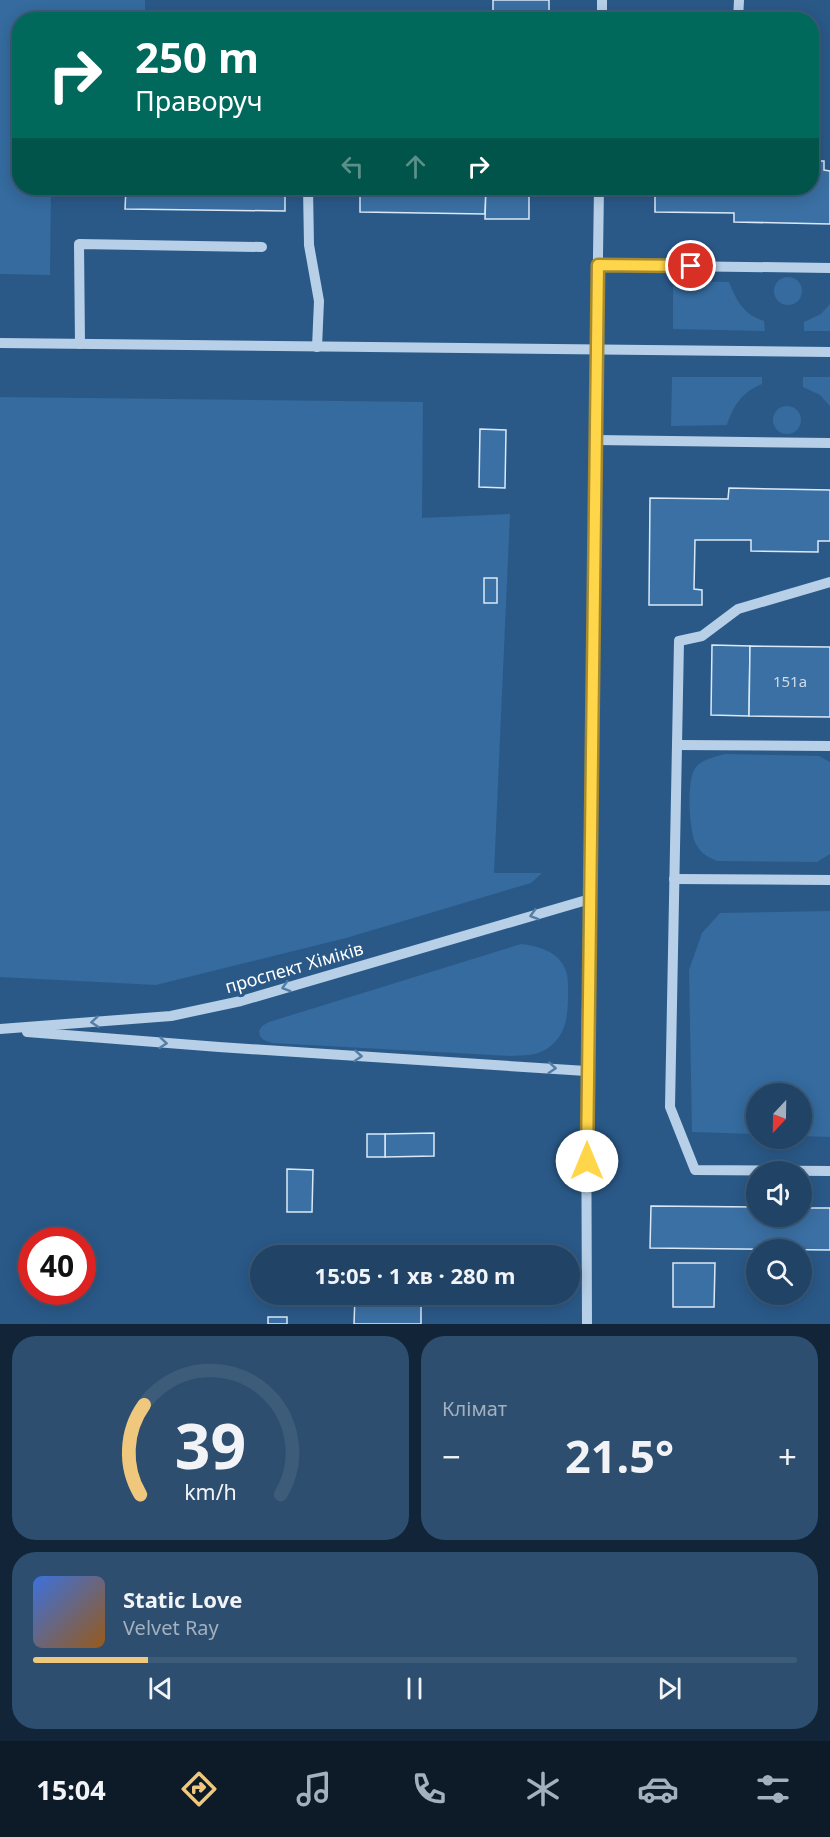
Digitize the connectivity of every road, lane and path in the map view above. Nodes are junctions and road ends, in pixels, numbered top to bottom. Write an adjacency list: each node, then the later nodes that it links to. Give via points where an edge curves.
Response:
1 (308, 195): 8 (street, via 309,245 318,301)
2 (599, 195): 4 (street)
3 (262, 247): 7 (street, via 79,244)
4 (598, 265): 5 (street); 9 (street)
5 (830, 268)
6 (0, 343): 7 (street)
7 (80, 344): 8 (street)
8 (317, 347): 9 (street)
9 (597, 350): 10 (street); 11 (street)
10 (830, 352)
11 (596, 440): 12 (street); 18 (street)
12 (830, 443)
13 (830, 582): 14 (street, via 738,609 702,636 679,641)
14 (677, 745): 15 (street); 16 (street)
15 (830, 746)
16 (674, 879): 17 (street); 21 (street, via 670,1107 695,1170)
17 (830, 880)
18 (590, 899): 19 (street, проспект Хіміків, one-way to 19, via 241,1000 171,1016); 20 (street)
19 (0, 1030): 20 (street, проспект Хіміків, one-way to 20)
20 (586, 1071): 22 (street)
21 (830, 1171)
22 (587, 1324)

